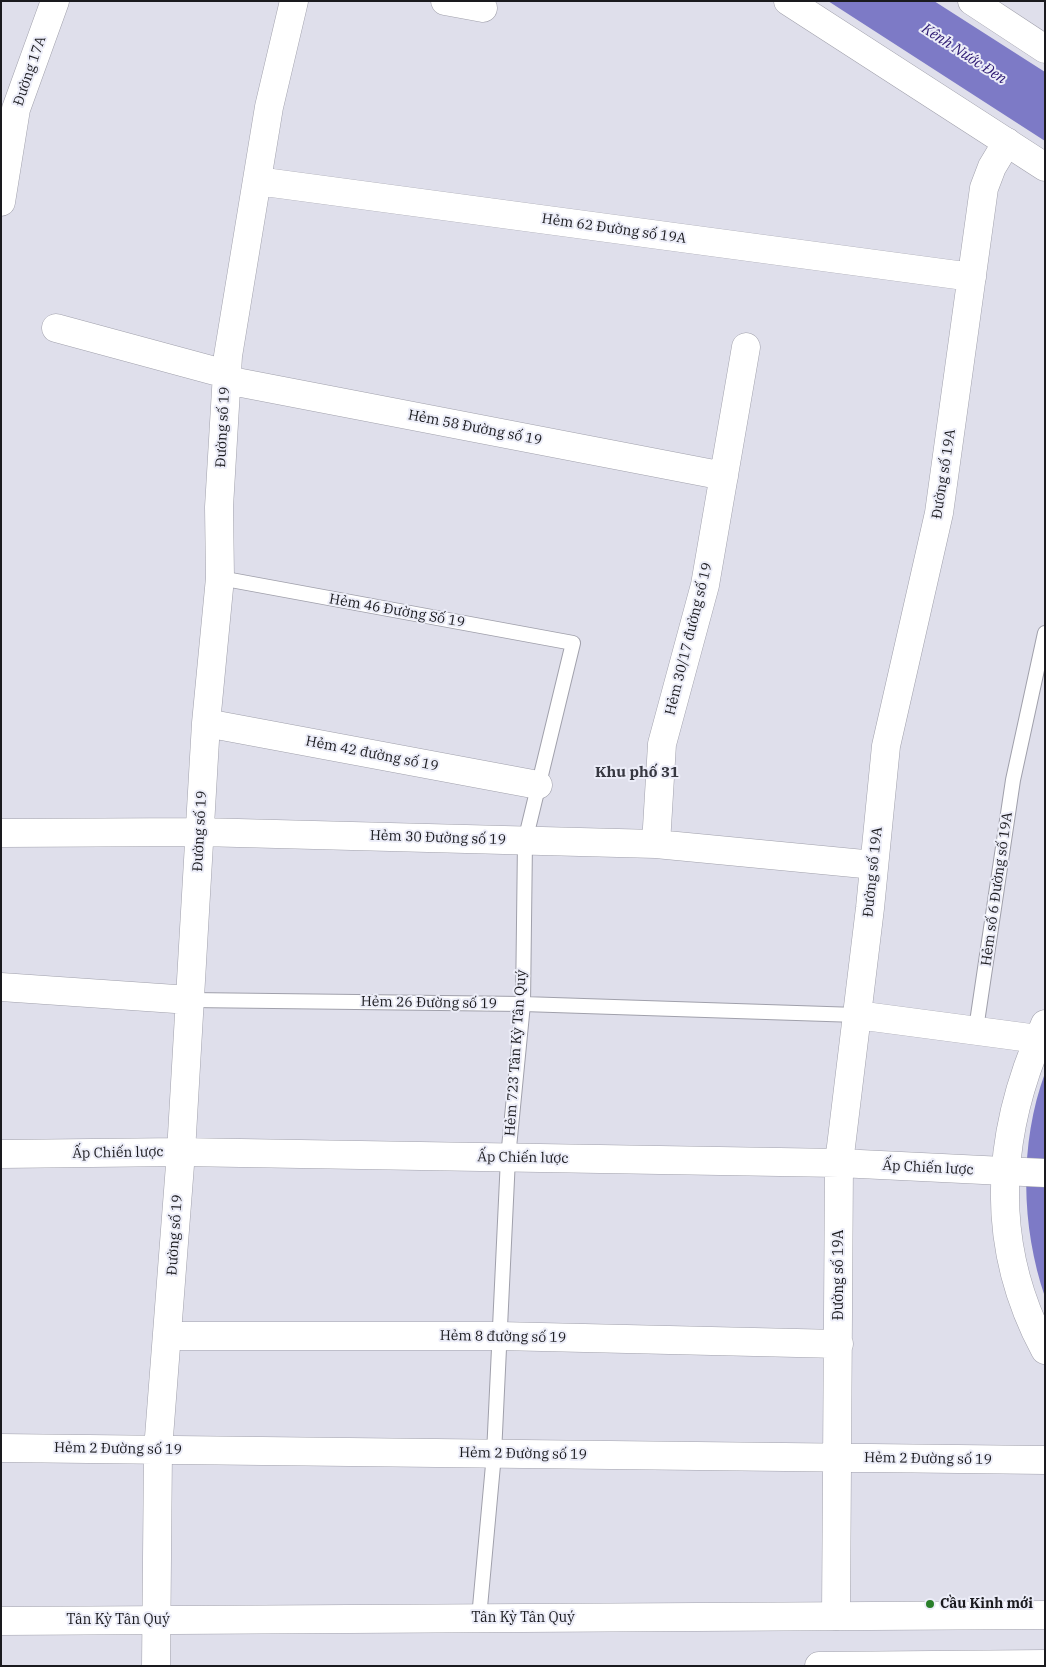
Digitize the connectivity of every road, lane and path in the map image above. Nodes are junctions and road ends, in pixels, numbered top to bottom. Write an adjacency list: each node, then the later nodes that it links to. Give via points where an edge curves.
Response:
1 (55, 1): 11 (street, Đường 17A, via 16,109)
2 (294, 1): 10 (street, Đường số 19, via 269,107)
3 (446, 1): 6 (street)
4 (788, 1): 8 (street)
5 (972, 1): 7 (street)
6 (483, 8)
7 (1045, 49)
8 (1007, 142): 9 (street); 12 (street, Đường số 19A, via 984,188)
9 (1045, 167)
10 (257, 181): 12 (street, Hẻm 62 Đường số 19A); 15 (street, Đường số 19)
11 (1, 202)
12 (972, 277): 26 (street, Đường số 19A, via 939,513 886,746)
13 (56, 328): 15 (street, Hẻm 58 Đường số 19)
14 (746, 347): 16 (street, Hẻm 30/17 đường số 19)
15 (226, 377): 16 (street, Hẻm 58 Đường số 19); 17 (street, Đường số 19, via 219,507)
16 (724, 476): 25 (street, Hẻm 30/17 đường số 19, via 705,585 662,744)
17 (220, 578): 19 (lane, Hẻm 46 Đường Số 19); 20 (street, Đường số 19)
18 (1045, 633): 31 (lane, Hẻm số 6 Đường số 19A, via 1013,780)
19 (573, 643): 21 (lane, Hẻm 723 Tân Kỳ Tân Quý)
20 (206, 723): 21 (street, Hẻm 42 đường số 19); 22 (street, Đường số 19)
21 (538, 785): 24 (lane, Hẻm 723 Tân Kỳ Tân Quý)
22 (200, 832): 23 (street, Hẻm 30 Đường số 19); 24 (street, Hẻm 30 Đường số 19); 28 (street, Đường số 19)
23 (1, 834)
24 (525, 841): 25 (street, Hẻm 30 Đường số 19); 29 (lane, Hẻm 723 Tân Kỳ Tân Quý)
25 (656, 844): 26 (street, Hẻm 30 Đường số 19)
26 (874, 865): 30 (street, Đường số 19A)
27 (1, 987): 28 (street, Hẻm 26 Đường số 19)
28 (190, 1000): 29 (lane, Hẻm 26 Đường số 19); 33 (street, Đường số 19)
29 (523, 1004): 30 (lane, Hẻm 26 Đường số 19); 35 (lane, Hẻm 723 Tân Kỳ Tân Quý)
30 (857, 1015): 31 (street); 36 (street, Đường số 19A)
31 (976, 1029): 32 (street)
32 (1041, 1031): 37 (street, via 1016,1099)
33 (181, 1152): 34 (street, Ấp Chiến lược); 35 (street, Ấp Chiến lược); 38 (street, Đường số 19)
34 (1, 1154)
35 (508, 1158): 36 (street, Ấp Chiến lược); 39 (lane, Hẻm 723 Tân Kỳ Tân Quý)
36 (839, 1163): 37 (street, Ấp Chiến lược); 40 (street, Đường số 19A)
37 (1024, 1172): 41 (street, via 1004,1202 1017,1282)
38 (167, 1336): 39 (street, Hẻm 8 đường số 19); 43 (street, Đường số 19)
39 (499, 1336): 40 (street, Hẻm 8 đường số 19); 44 (lane, Hẻm 723 Tân Kỳ Tân Quý)
40 (839, 1344): 45 (street, Đường số 19A)
41 (1045, 1350)
42 (1, 1448): 43 (street, Hẻm 2 Đường số 19)
43 (158, 1450): 44 (street, Hẻm 2 Đường số 19); 50 (street, Đường số 19)
44 (494, 1454): 45 (street, Hẻm 2 Đường số 19); 49 (lane, Hẻm 723 Tân Kỳ Tân Quý)
45 (838, 1457): 46 (street, Hẻm 2 Đường số 19); 48 (street, Đường số 19A)
46 (1045, 1460)
47 (1045, 1615): 48 (street, Tân Kỳ Tân Quý)
48 (836, 1616): 49 (street, Tân Kỳ Tân Quý)
49 (479, 1618): 50 (street, Tân Kỳ Tân Quý)
50 (155, 1620): 51 (street, Tân Kỳ Tân Quý); 53 (street, Đường số 19)
51 (1, 1621)
52 (1045, 1664): 54 (street)
53 (156, 1666)
54 (819, 1666)

